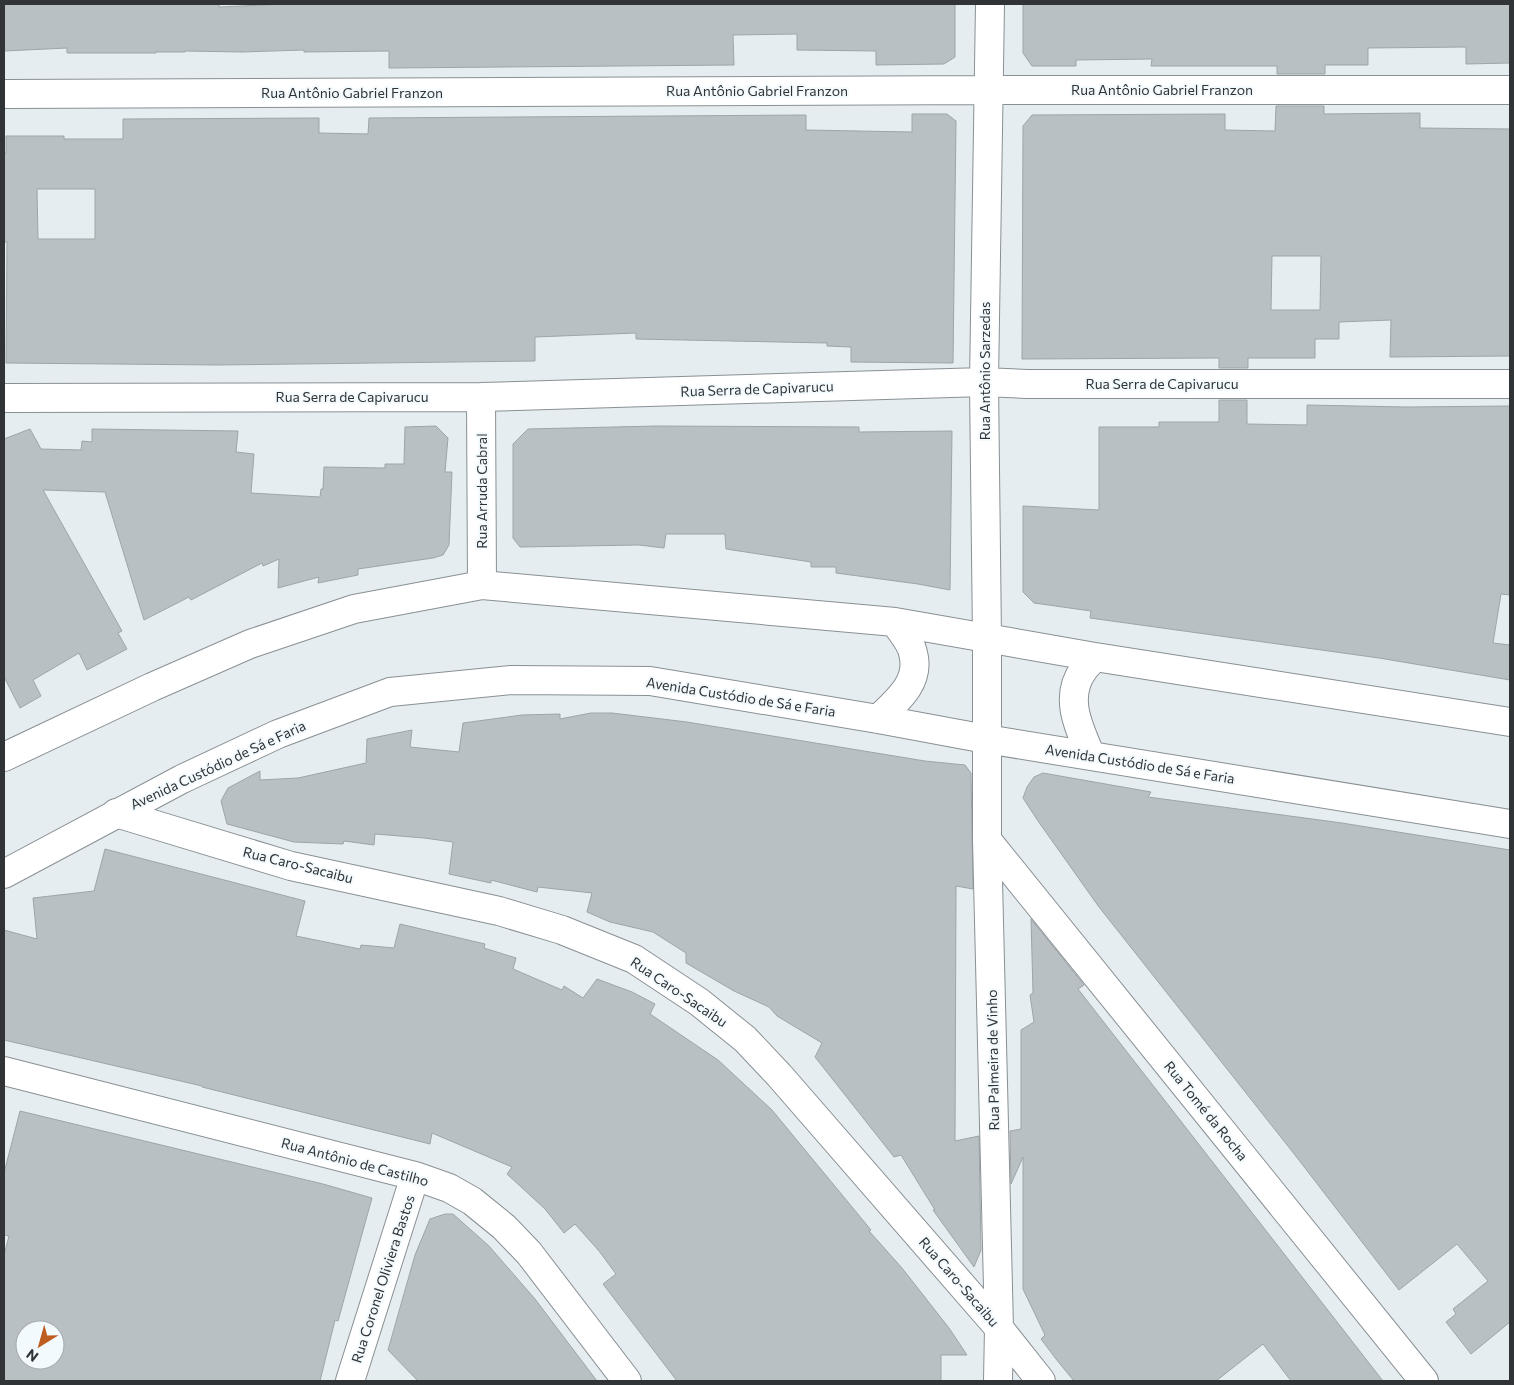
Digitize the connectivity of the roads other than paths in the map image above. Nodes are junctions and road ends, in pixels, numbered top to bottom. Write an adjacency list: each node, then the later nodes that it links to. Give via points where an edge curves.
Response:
1 (990, 4): 2 (street, Rua Antônio Sarzedas)
2 (989, 90): 3 (street, Rua Antônio Gabriel Franzon); 4 (street, Rua Antônio Gabriel Franzon); 5 (street, Rua Antônio Sarzedas)
3 (1510, 90)
4 (4, 94)
5 (984, 382): 6 (street, Rua Serra de Capivarucu); 7 (street, Rua Serra de Capivarucu); 11 (street, Rua Antônio Sarzedas)
6 (1510, 384)
7 (481, 397): 8 (street, Rua Serra de Capivarucu); 9 (street, Rua Arruda Cabral)
8 (4, 398)
9 (482, 585): 10 (street); 17 (street, via 354,609 250,644)
10 (895, 622): 11 (street); 13 (street, via 913,651 915,663 909,687)
11 (987, 639): 12 (street); 15 (street, Rua Antônio Sarzedas)
12 (1095, 657): 14 (street); 16 (street, via 1076,682 1074,711)
13 (878, 719): 15 (street, Avenida Custódio de Sá e Faria); 18 (street, Avenida Custódio de Sá e Faria, via 650,681 511,680 390,692 278,734)
14 (1510, 722)
15 (986, 739): 16 (street, Avenida Custódio de Sá e Faria); 20 (street, Rua Palmeira de Vinho)
16 (1091, 756): 19 (street, Avenida Custódio de Sá e Faria)
17 (4, 757)
18 (116, 813): 21 (street, Avenida Custódio de Sá e Faria); 24 (street, Rua Caro-Sacaibu, via 291,866 521,917 634,959 699,1002 745,1038)
19 (1510, 824)
20 (987, 840): 24 (street, Rua Palmeira de Vinho); 29 (street, Rua Tomé da Rocha)
21 (4, 874)
22 (4, 1071): 23 (street, Rua Antônio de Castilho)
23 (415, 1176): 25 (street, Rua Coronel Oliviera Bastos); 26 (street, Rua Antônio de Castilho, via 449,1188 472,1201 504,1227 529,1253)
24 (1000, 1328): 27 (street, Rua Palmeira de Vinho); 28 (street, Rua Caro-Sacaibu)
25 (350, 1381)
26 (627, 1381)
27 (998, 1381)
28 (1041, 1381)
29 (1424, 1381)

